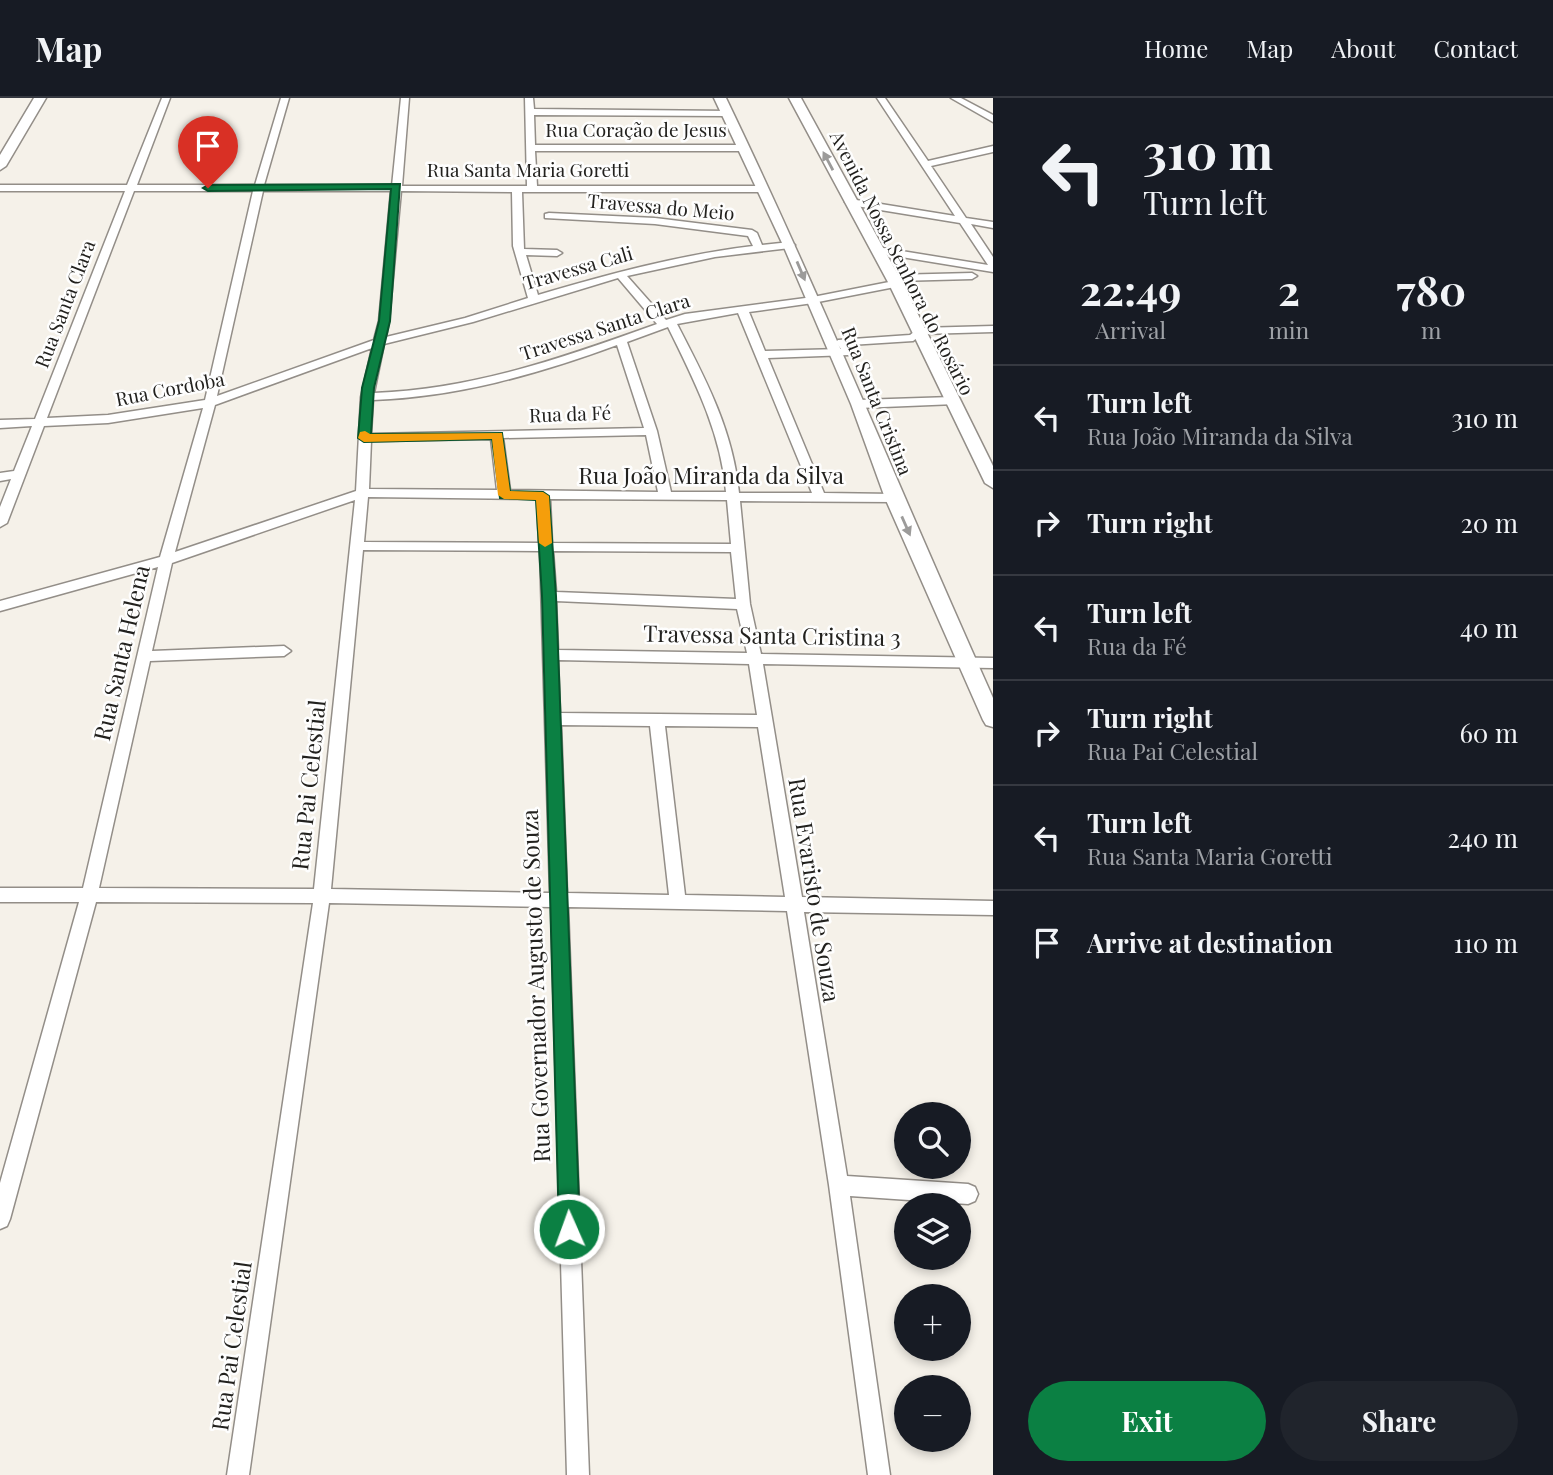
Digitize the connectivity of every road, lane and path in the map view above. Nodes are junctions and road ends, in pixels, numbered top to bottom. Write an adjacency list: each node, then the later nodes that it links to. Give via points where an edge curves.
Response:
1 (40, 98): 16 (main road)
2 (166, 98): 22 (street, Rua Santa Clara)
3 (285, 98): 18 (street, Rua Santa Helena)
4 (405, 98): 17 (street, Rua Pai Celestial)
5 (529, 98): 10 (street)
6 (795, 98): 24 (main road, Avenida Nossa Senhora do Rosário, one-way to 6)
7 (881, 98): 15 (street)
8 (955, 98): 11 (street)
9 (723, 105): 10 (street); 13 (main road, Rua Santa Cristina)
10 (529, 112): 12 (street)
11 (993, 119)
12 (531, 148): 13 (street, Rua Coração de Jesus); 20 (street)
13 (742, 148): 23 (main road, Rua Santa Cristina)
14 (993, 149): 15 (street)
15 (924, 165): 26 (street)
16 (0, 166)
17 (396, 186): 18 (street, Rua Santa Maria Goretti); 19 (street, Rua Santa Maria Goretti); 46 (street, Rua Pai Celestial)
18 (259, 187): 22 (street, Rua Santa Maria Goretti); 51 (street, Rua Santa Helena)
19 (517, 187): 20 (street, Rua Santa Maria Goretti); 33 (street)
20 (532, 187): 23 (street, Rua Santa Maria Goretti)
21 (0, 188): 22 (street, Rua Santa Maria Goretti)
22 (131, 188): 54 (street, Rua Santa Clara)
23 (762, 189): 30 (main road, Rua Santa Cristina)
24 (850, 202): 26 (street); 32 (main road, Avenida Nossa Senhora do Rosário)
25 (549, 216): 31 (street, Travessa do Meio, via 655,220 751,233)
26 (962, 220): 27 (street); 35 (street)
27 (981, 223): 28 (street); 29 (street)
28 (993, 225)
29 (993, 240)
30 (790, 245): 31 (street, Travessa Cali); 40 (main road, Rua Santa Cristina, one-way to 40)
31 (759, 249): 36 (street, Travessa Cali)
32 (877, 250): 35 (street); 38 (main road, Avenida Nossa Senhora do Rosário)
33 (519, 252): 34 (street); 39 (street)
34 (556, 253)
35 (993, 267)
36 (620, 274): 39 (street, Travessa Cali); 42 (street, Rua Evaristo de Souza)
37 (972, 276): 38 (street, Travessa Santa Clara)
38 (894, 281): 40 (street, Travessa Santa Clara); 44 (main road, Avenida Nossa Senhora do Rosário)
39 (534, 299): 46 (street, Travessa Cali)
40 (813, 300): 41 (street, Travessa Santa Clara); 47 (main road, Rua Santa Cristina)
41 (742, 309): 42 (street, Travessa Santa Clara); 48 (street)
42 (667, 323): 45 (street, Travessa Santa Clara); 65 (street, Rua Evaristo de Souza, via 712,404)
43 (993, 329): 44 (street)
44 (919, 331): 47 (street, via 913,338 842,342 849,352); 50 (main road, Avenida Nossa Senhora do Rosário)
45 (621, 341): 49 (street, Travessa Santa Clara, via 500,379 421,395); 55 (street)
46 (379, 342): 49 (street, Rua Pai Celestial); 51 (street, Rua Cordoba)
47 (836, 353): 48 (street); 52 (main road, Rua Santa Cristina)
48 (761, 355): 66 (street)
49 (367, 397): 57 (street, Rua Pai Celestial)
50 (952, 401): 52 (street); 60 (main road, Avenida Nossa Senhora do Rosário)
51 (210, 403): 54 (street, Rua Cordoba, via 156,414); 72 (street, Rua Santa Helena)
52 (859, 404): 67 (main road, Rua Santa Cristina)
53 (0, 424): 54 (street, Rua Cordoba)
54 (38, 425): 58 (street, Rua Santa Clara)
55 (651, 431): 56 (street, Rua da Fé); 63 (street)
56 (497, 435): 57 (street, Rua da Fé); 62 (street)
57 (364, 438): 61 (street, Rua Pai Celestial)
58 (19, 474): 59 (street); 68 (street, Rua Santa Clara)
59 (0, 477)
60 (993, 483)
61 (362, 493): 62 (street, Rua João Miranda da Silva); 69 (street, Rua Pai Celestial); 72 (street, Rua João Miranda da Silva)
62 (504, 495): 64 (street, Rua João Miranda da Silva)
63 (665, 495): 64 (street, Rua João Miranda da Silva); 65 (street, Rua João Miranda da Silva)
64 (543, 496): 70 (street, Rua Governador Augusto de Souza)
65 (732, 496): 66 (street, Rua João Miranda da Silva); 71 (street, Rua Evaristo de Souza)
66 (820, 498): 67 (street, Rua João Miranda da Silva)
67 (894, 498): 81 (main road, Rua Santa Cristina, one-way to 81)
68 (0, 523)
69 (357, 546): 70 (street); 88 (street, Rua Pai Celestial)
70 (545, 547): 71 (street); 73 (street, Rua Governador Augusto de Souza)
71 (736, 548): 74 (street, Rua Evaristo de Souza)
72 (166, 560): 75 (street, Rua João Miranda da Silva); 78 (street, Rua Santa Helena)
73 (549, 596): 74 (street); 77 (street, Rua Governador Augusto de Souza)
74 (743, 604): 79 (street, Rua Evaristo de Souza)
75 (0, 606)
76 (284, 651): 78 (street)
77 (549, 655): 79 (street, Travessa Santa Cristina 3); 82 (street, Rua Governador Augusto de Souza)
78 (145, 656): 86 (street, Rua Santa Helena)
79 (755, 658): 81 (street, Travessa Santa Cristina 3); 83 (street, Rua Evaristo de Souza)
80 (993, 663): 81 (street, Travessa Santa Cristina 3)
81 (969, 664): 84 (main road, Rua Santa Cristina)
82 (551, 719): 85 (street); 89 (street, Rua Governador Augusto de Souza)
83 (763, 720): 85 (street); 91 (street, Rua Evaristo de Souza)
84 (993, 720)
85 (657, 721): 90 (street)
86 (90, 893): 87 (street); 88 (street); 95 (street, Rua Santa Helena)
87 (0, 895)
88 (322, 896): 89 (street); 96 (street, Rua Pai Celestial)
89 (558, 901): 90 (street); 97 (street, Rua Governador Augusto de Souza)
90 (678, 904): 91 (street)
91 (793, 905): 92 (street); 93 (street, Rua Evaristo de Souza)
92 (993, 908)
93 (839, 1185): 94 (street); 98 (street, Rua Evaristo de Souza)
94 (954, 1193)
95 (0, 1219)
96 (238, 1475)
97 (578, 1475)
98 (879, 1475)

